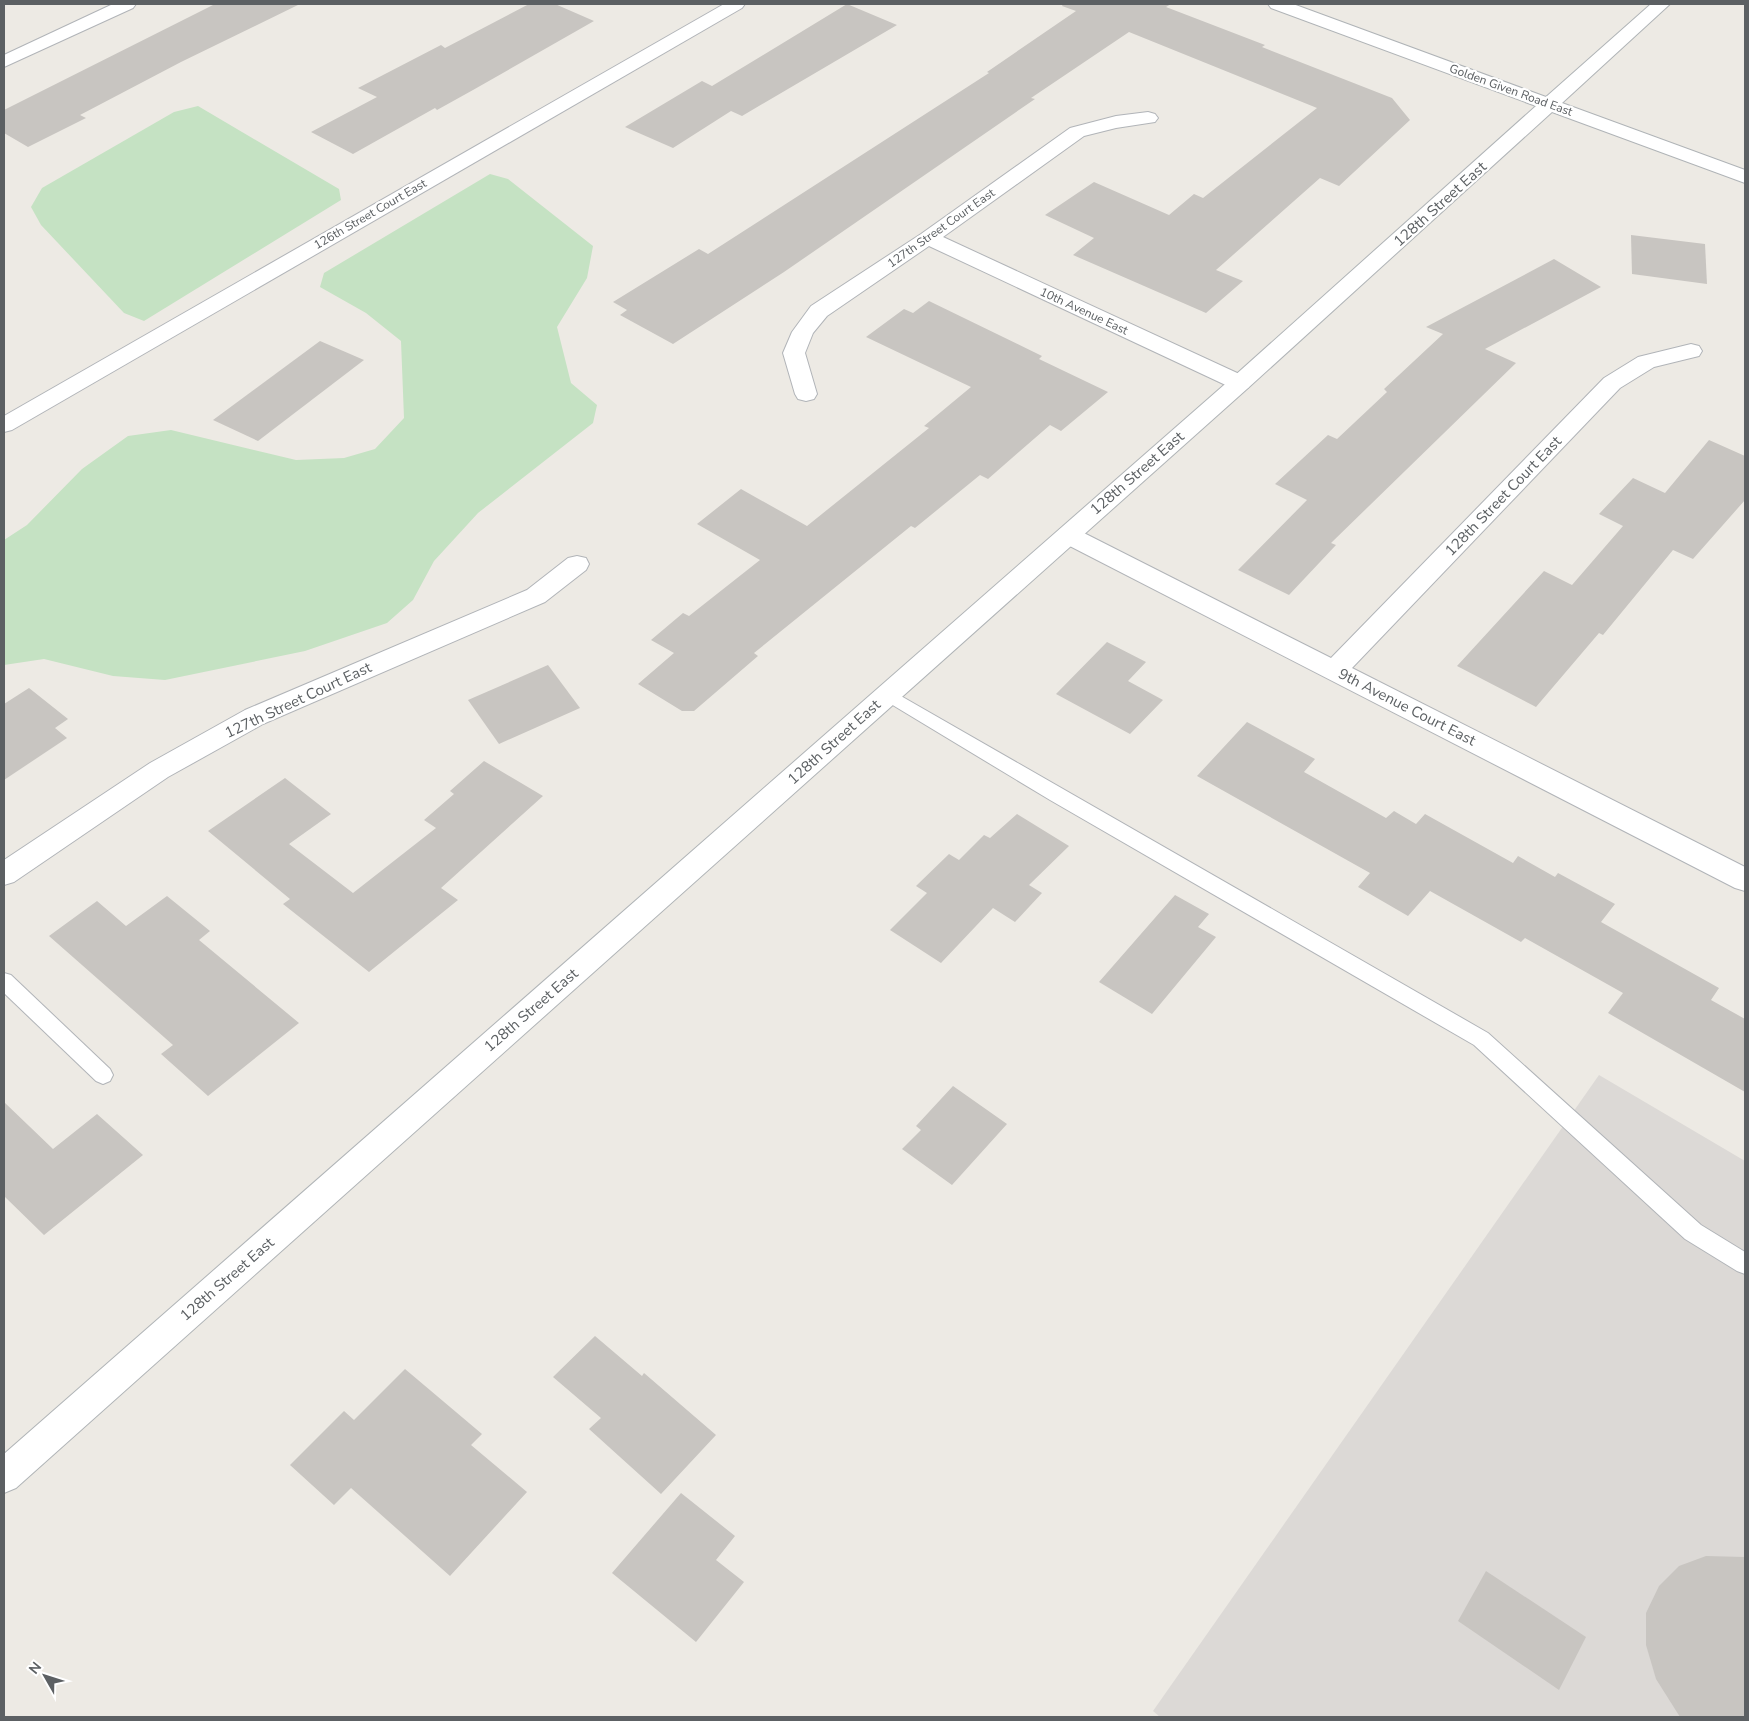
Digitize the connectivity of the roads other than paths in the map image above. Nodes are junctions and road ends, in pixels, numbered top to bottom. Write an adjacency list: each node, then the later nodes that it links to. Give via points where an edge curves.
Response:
1 (127, 4): 5 (street)
2 (736, 4): 13 (street, 126th Street Court East)
3 (1277, 4): 6 (street, Golden Given Road East)
4 (1661, 4): 6 (street, 128th Street East)
5 (4, 62)
6 (1550, 105): 8 (street, Golden Given Road East); 11 (street, 128th Street East)
7 (1148, 118): 9 (street, 127th Street Court East, via 1077,132)
8 (1745, 177)
9 (928, 238): 11 (street, 10th Avenue East); 12 (street, 127th Street Court East, via 819,311 803,332 794,353)
10 (1691, 351): 16 (street, 128th Street Court East, via 1646,362 1612,383)
11 (1240, 383): 14 (street, 128th Street East)
12 (806, 394)
13 (4, 425)
14 (1068, 535): 16 (street, 9th Avenue Court East); 17 (street, 128th Street East)
15 (577, 564): 18 (street, 127th Street Court East, via 536,596 254,717 159,770)
16 (1335, 670): 19 (street, 9th Avenue Court East)
17 (887, 694): 22 (lane, via 1481,1039 1693,1232); 23 (street, 128th Street East)
18 (4, 874)
19 (1745, 880)
20 (4, 981): 21 (lane)
21 (103, 1075)
22 (1745, 1264)
23 (4, 1476)

